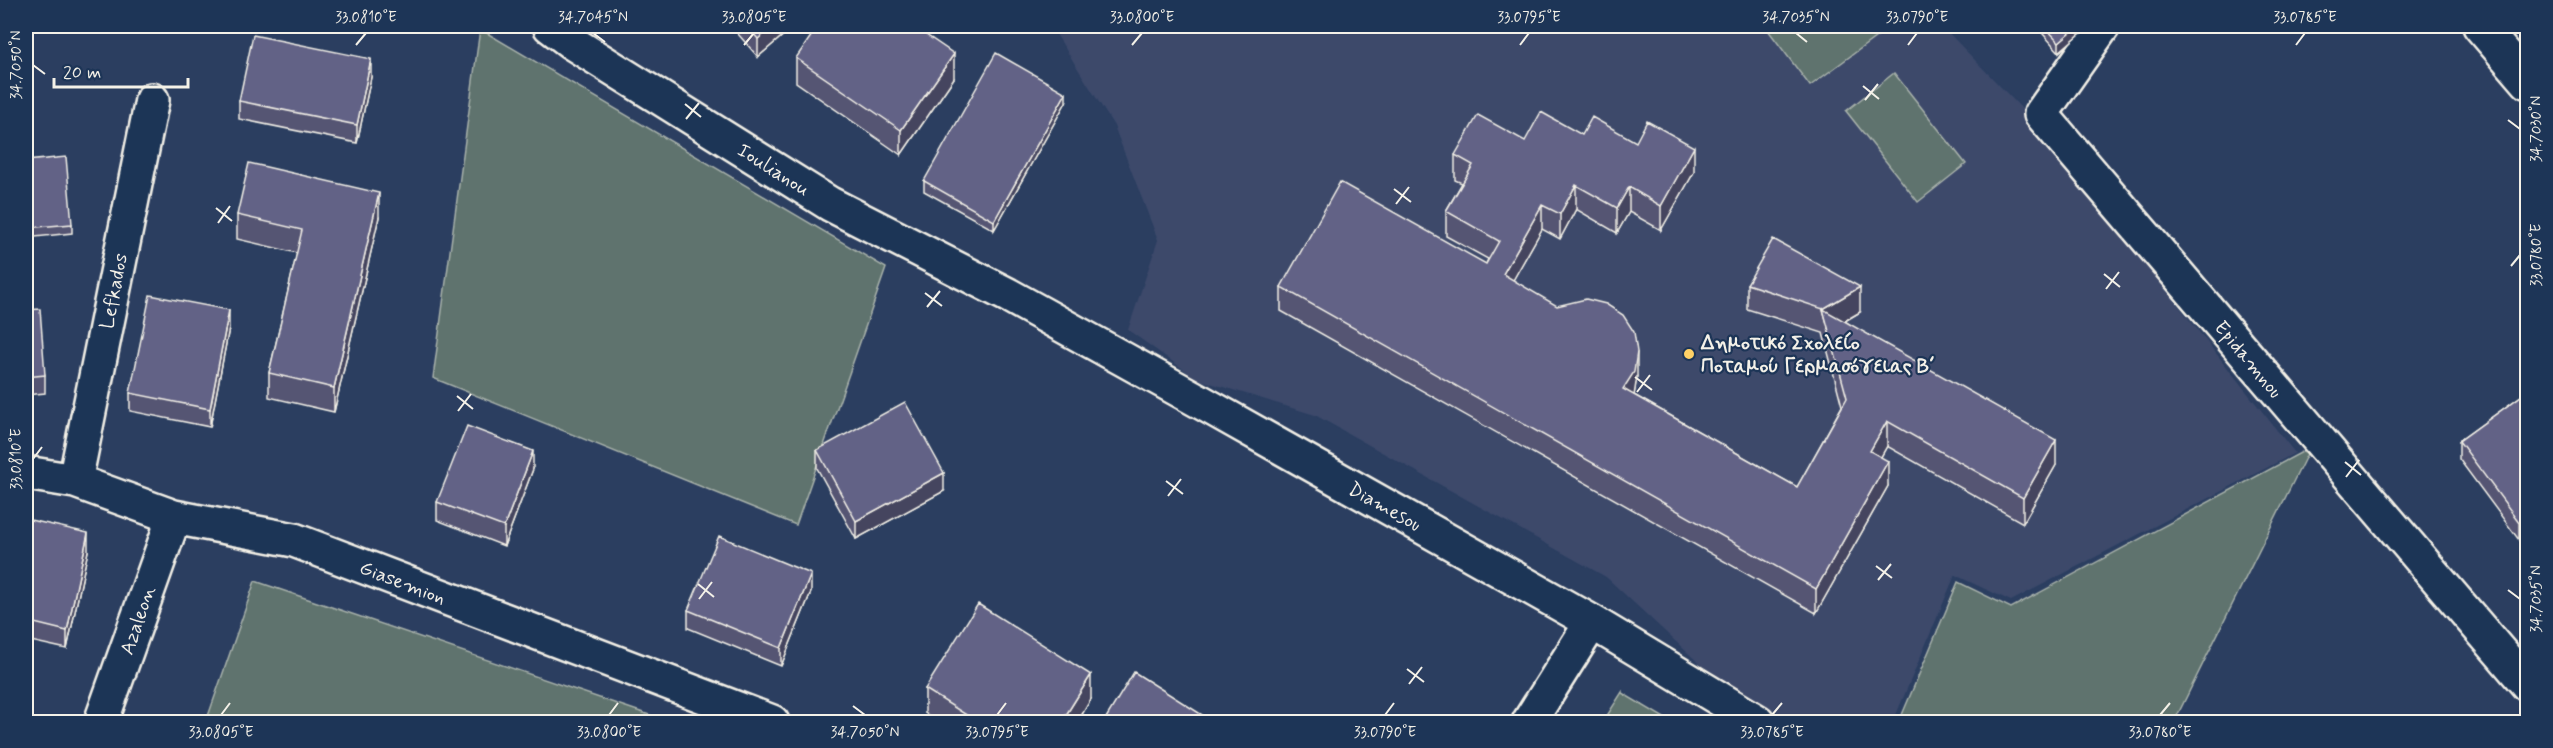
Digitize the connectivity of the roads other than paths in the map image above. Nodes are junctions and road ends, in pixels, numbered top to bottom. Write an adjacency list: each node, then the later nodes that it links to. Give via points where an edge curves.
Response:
1 (550, 26): 6 (street, Ioulianou, via 830,204)
2 (2103, 26): 11 (street, Epidamnou, via 2041,114)
3 (2480, 26): 4 (street)
4 (2528, 82)
5 (152, 100): 8 (street, Lefkados)
6 (1008, 295): 10 (street, Diamesou)
7 (26, 473): 8 (street, Giasemion)
8 (75, 481): 9 (street, Giasemion)
9 (174, 517): 12 (street, Azaleon); 13 (street, Giasemion, via 294,540)
10 (1592, 622): 14 (street); 15 (street, Diamesou)
11 (2528, 685)
12 (101, 723)
13 (772, 723)
14 (1529, 723)
15 (1758, 723)

